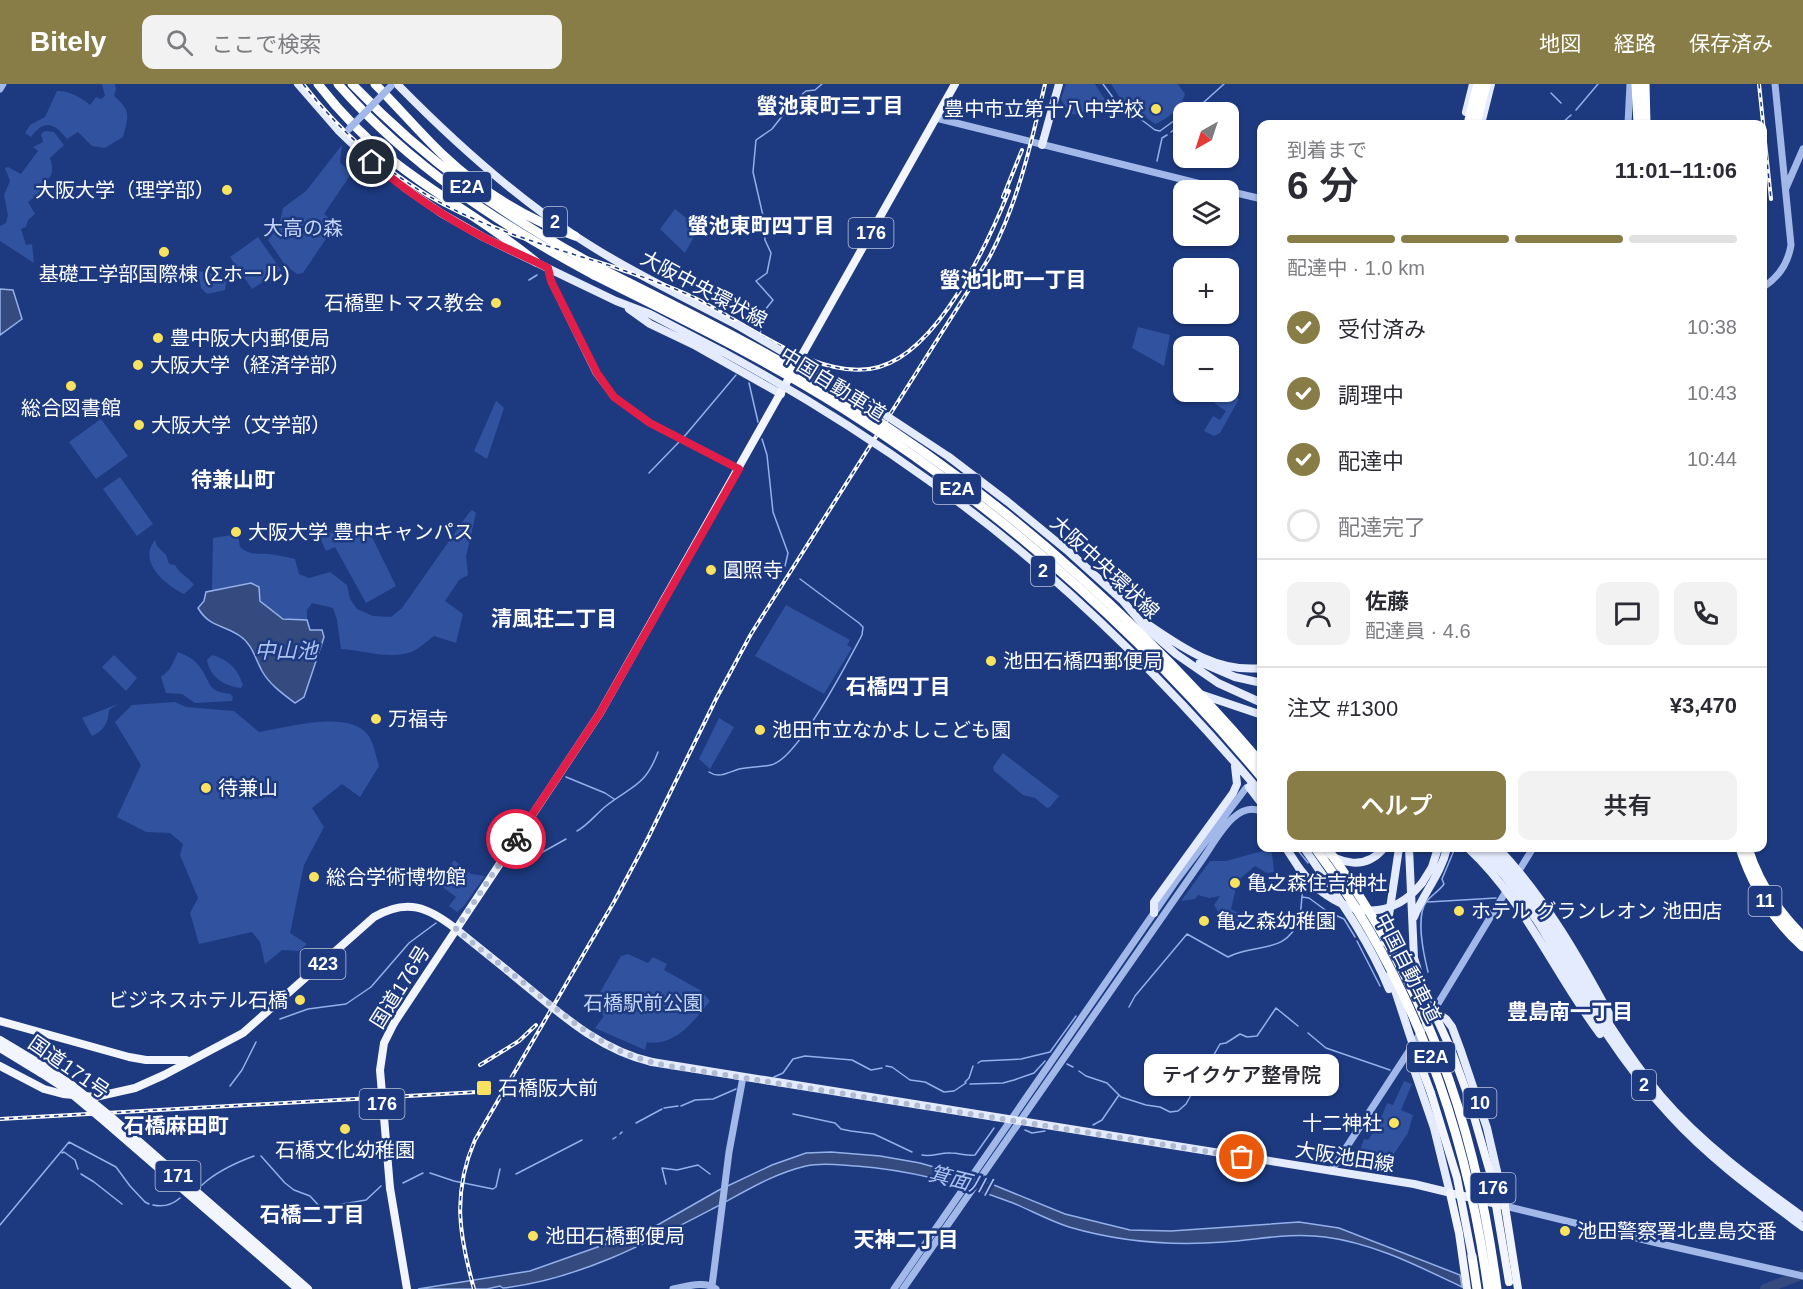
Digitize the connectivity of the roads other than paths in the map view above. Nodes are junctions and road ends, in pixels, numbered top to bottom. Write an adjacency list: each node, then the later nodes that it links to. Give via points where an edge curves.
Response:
1 (3, 84): 18 (street)
2 (298, 84): 27 (main road, 2)
3 (318, 84): 35 (highway, via 392,160)
4 (338, 84): 37 (highway, 中国自動車道 / E2A, via 375,123 465,198 510,228)
5 (352, 84): 37 (highway, 中国自動車道 / E2A, via 415,146 480,197)
6 (375, 84): 34 (highway, via 440,152 469,176 526,215)
7 (956, 84): 19 (highway, 国道176号 / 176)
8 (1059, 84): 28 (main road)
9 (1473, 84): 20 (main road)
10 (1478, 84): 21 (highway)
11 (1486, 84): 22 (highway)
12 (1491, 84): 23 (main road)
13 (1630, 84): 24 (street)
14 (1636, 84): 25 (highway)
15 (1645, 84): 26 (highway)
16 (1775, 84): 31 (street)
17 (394, 85): 27 (street, bridge); 34 (main road, 大阪中央環状線 / 2, via 497,178)
18 (0, 88)
19 (936, 118): 28 (street); 40 (highway, 国道176号 / 176)
20 (1467, 120)
21 (1467, 120)
22 (1477, 120)
23 (1482, 120)
24 (1628, 120)
25 (1638, 120)
26 (1646, 120)
27 (345, 131): 35 (main road, 2, via 383,171 441,213)
28 (1042, 145): 30 (street)
29 (1803, 149): 31 (street)
30 (1183, 180)
31 (1786, 189): 38 (street, via 1790,253 1780,272)
32 (1239, 194): 33 (street)
33 (1257, 198)
34 (575, 236): 42 (main road, 大阪中央環状線 / 2, bridge, via 843,387 949,457 1051,537)
35 (536, 262): 36 (main road, 2)
36 (548, 268): 39 (main road, 2); 41 (street, via 591,363 614,397 650,423)
37 (596, 271): 49 (highway, 中国自動車道 / E2A, bridge, via 767,353 844,399 997,507 1100,595 1195,688); 51 (highway, 中国自動車道 / E2A, bridge, via 842,408 935,472 1034,550 1122,629 1184,690)
38 (1767, 284)
39 (616, 301): 40 (main road, via 650,324); 44 (main road, 2, bridge, via 723,352 831,414 931,482 1026,556)
40 (781, 394): 41 (highway, 国道176号 / 176)
41 (739, 469): 80 (highway, 国道176号 / 176, via 588,733)
42 (1124, 602): 43 (main road, 2); 47 (main road, 大阪中央環状線 / 2, via 1144,627 1191,665)
43 (1149, 625): 45 (main road, via 1214,662); 46 (main road, via 1171,644 1209,666)
44 (1148, 668): 48 (main road, 2, via 1210,699); 50 (main road, 2)
45 (1257, 668)
46 (1257, 682)
47 (1257, 701)
48 (1257, 713)
49 (1257, 759)
50 (1233, 763): 53 (main road, 2); 54 (main road, 2); 77 (main road, via 1237,784 1233,793 1154,902)
51 (1257, 778)
52 (1246, 788): 77 (street)
53 (1257, 789)
54 (1257, 797)
55 (1257, 810): 95 (street, via 1244,810 1233,817)
56 (1289, 852): 65 (main road, bridge, via 1324,894 1339,904 1377,910 1407,897 1432,867)
57 (1307, 852): 86 (main road, via 1375,957)
58 (1318, 852): 115 (highway, 中国自動車道 / E2A, bridge, via 1383,954 1424,1040 1466,1165)
59 (1326, 852): 61 (main road, via 1336,859 1355,863 1370,860)
60 (1330, 852): 116 (highway, 中国自動車道 / E2A, bridge, via 1378,924 1433,1035 1475,1163)
61 (1379, 852)
62 (1398, 852): 86 (main road, via 1384,951)
63 (1409, 852): 75 (main road, 10)
64 (1414, 852): 75 (main road)
65 (1437, 852)
66 (1446, 852): 79 (main road)
67 (1472, 852): 76 (main road)
68 (1482, 852): 78 (main road, 2, bridge)
69 (1492, 852): 78 (main road, 2, bridge, via 1517,880)
70 (1502, 852): 74 (main road, 2)
71 (1531, 852): 74 (street)
72 (1742, 852): 82 (highway, 11, via 1763,898)
73 (1750, 852): 81 (highway, 11, via 1772,899)
74 (1519, 871): 76 (street); 88 (main road, 2, via 1588,975)
75 (1410, 877): 79 (main road, 10)
76 (1507, 891): 83 (street); 88 (main road, via 1600,1035)
77 (1155, 913): 95 (street)
78 (1541, 920): 88 (main road, 2)
79 (1412, 921): 83 (main road, 10, via 1414,958)
80 (456, 929): 89 (highway, 423, via 418,907 383,912 250,1028); 94 (main road, 大阪池田線, bridge, via 600,1042 652,1062); 109 (highway, 国道176号 / 176, bridge, via 394,1023 384,1043 380,1070 390,1188)
81 (1803, 936)
82 (1803, 947)
83 (1433, 1010): 86 (street); 98 (main road, 10, via 1446,1019 1461,1051 1487,1128); 106 (highway, 176, bridge, via 1468,1096 1491,1176)
84 (0, 1021): 90 (highway, 423, via 129,1057)
85 (0, 1040): 92 (highway, 国道171号 / 171)
86 (1413, 1045): 96 (street); 97 (main road, via 1410,1058 1434,1128); 103 (highway, 176, bridge, via 1457,1178)
87 (0, 1048): 92 (highway, 国道171号 / 171)
88 (1624, 1052): 99 (main road, 2, via 1689,1125)
89 (195, 1058): 90 (highway, 423); 93 (highway, 423)
90 (160, 1060): 93 (highway)
91 (0, 1066): 93 (highway, 423, via 44,1089 95,1097 124,1092)
92 (43, 1070): 107 (highway, 国道171号 / 171, bridge); 108 (highway, 国道171号 / 171, bridge, via 72,1085 110,1116)
93 (164, 1076)
94 (743, 1077): 95 (main road, 大阪池田線); 105 (street, via 724,1187)
95 (1015, 1121): 96 (main road, 大阪池田線); 102 (street)
96 (1331, 1171): 97 (main road, 大阪池田線)
97 (1450, 1193): 98 (main road, 大阪池田線); 113 (highway)
98 (1505, 1206): 104 (street); 117 (highway)
99 (1789, 1212): 100 (main road, 2); 101 (main road, 2)
100 (1803, 1217)
101 (1803, 1227)
102 (925, 1251): 111 (street); 112 (street)
103 (1472, 1257): 114 (highway)
104 (1803, 1276)
105 (714, 1287): 110 (street)
106 (1509, 1287)
107 (298, 1289)
108 (308, 1289)
109 (407, 1289)
110 (673, 1289)
111 (894, 1289)
112 (903, 1289)
113 (1467, 1289)
114 (1476, 1289)
115 (1488, 1289)
116 (1497, 1289)
117 (1518, 1289)

